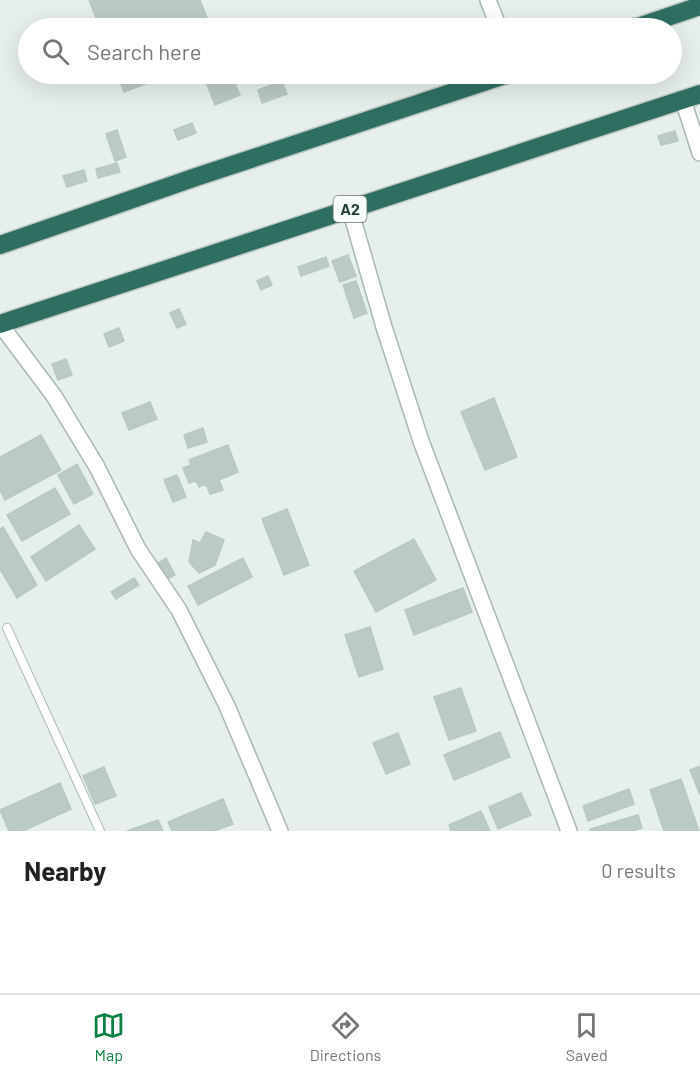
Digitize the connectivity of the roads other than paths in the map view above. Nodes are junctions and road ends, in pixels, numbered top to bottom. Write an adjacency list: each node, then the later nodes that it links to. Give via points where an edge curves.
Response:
1 (488, 0): 3 (street)
2 (700, 6): 4 (highway)
3 (495, 18)
4 (665, 18)
5 (478, 84): 10 (highway)
6 (700, 94): 7 (highway, A2)
7 (683, 100): 8 (street); 9 (highway, A2)
8 (700, 153)
9 (350, 209): 11 (highway, A2); 15 (street, via 420,441)
10 (0, 245)
11 (0, 324): 14 (street, via 54,396 97,467 138,549 179,610 227,706)
12 (7, 628): 13 (lane)
13 (100, 831)
14 (280, 831)
15 (568, 831)

